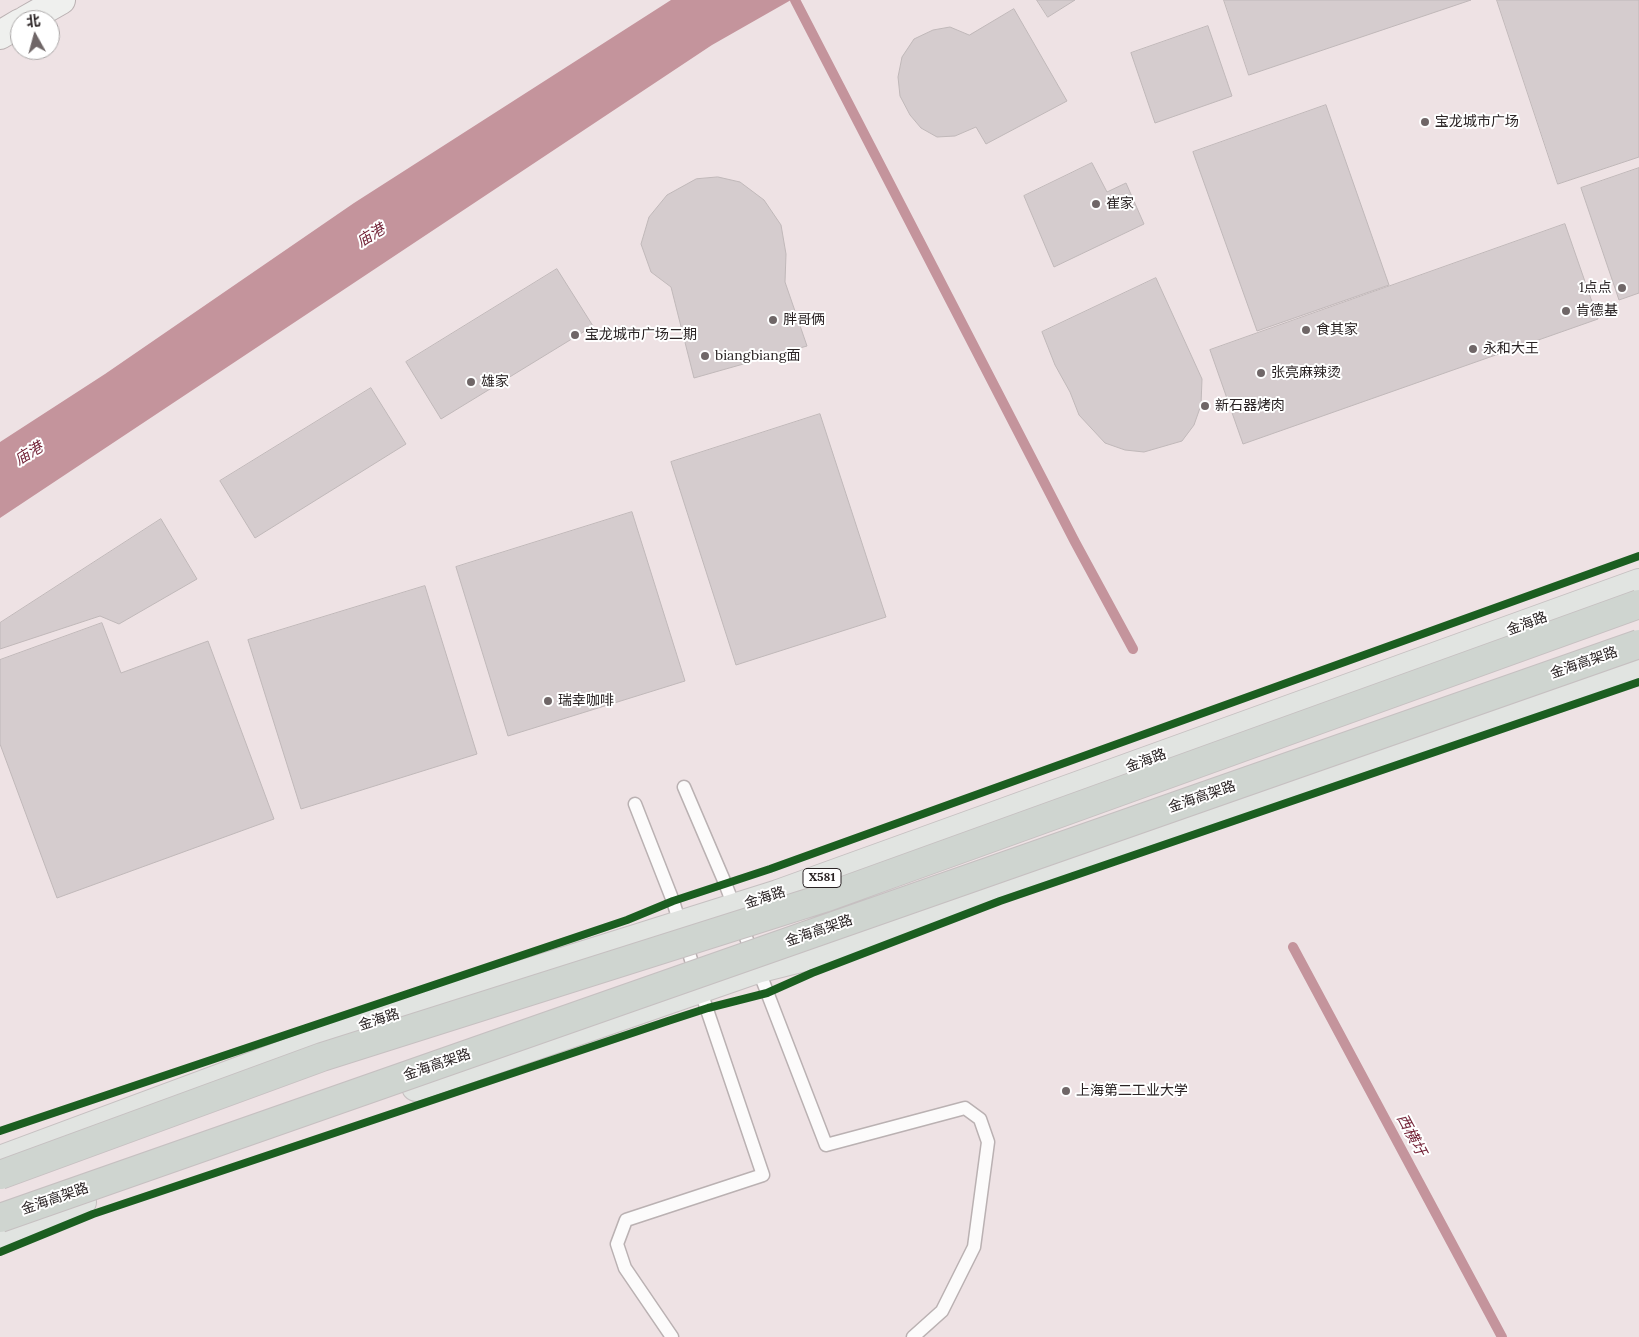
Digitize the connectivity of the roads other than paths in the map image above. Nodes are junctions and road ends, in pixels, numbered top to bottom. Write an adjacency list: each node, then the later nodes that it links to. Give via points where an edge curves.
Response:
1 (61, 0): 2 (street)
2 (44, 10)
3 (1639, 583): 9 (main road, 金海路 / X581, via 778,894)
4 (1639, 604): 14 (highway, bridge, via 824,898 322,1057)
5 (1639, 644): 15 (highway, 金海高架路, bridge)
6 (1639, 664): 11 (main road, via 806,957)
7 (684, 787): 9 (lane)
8 (635, 804): 10 (lane)
9 (734, 907): 10 (main road, 金海路 / X581); 11 (lane)
10 (680, 924): 12 (lane); 13 (main road, 金海路 / X581, via 371,1022)
11 (757, 969): 12 (main road); 18 (lane, via 826,1145 965,1108 980,1119 988,1142 974,1247 942,1310)
12 (700, 989): 16 (main road, via 94,1197); 17 (lane, via 763,1175 626,1220 617,1244 625,1268)
13 (0, 1160)
14 (0, 1175)
15 (0, 1218)
16 (0, 1235)
17 (672, 1337)
18 (913, 1337)

